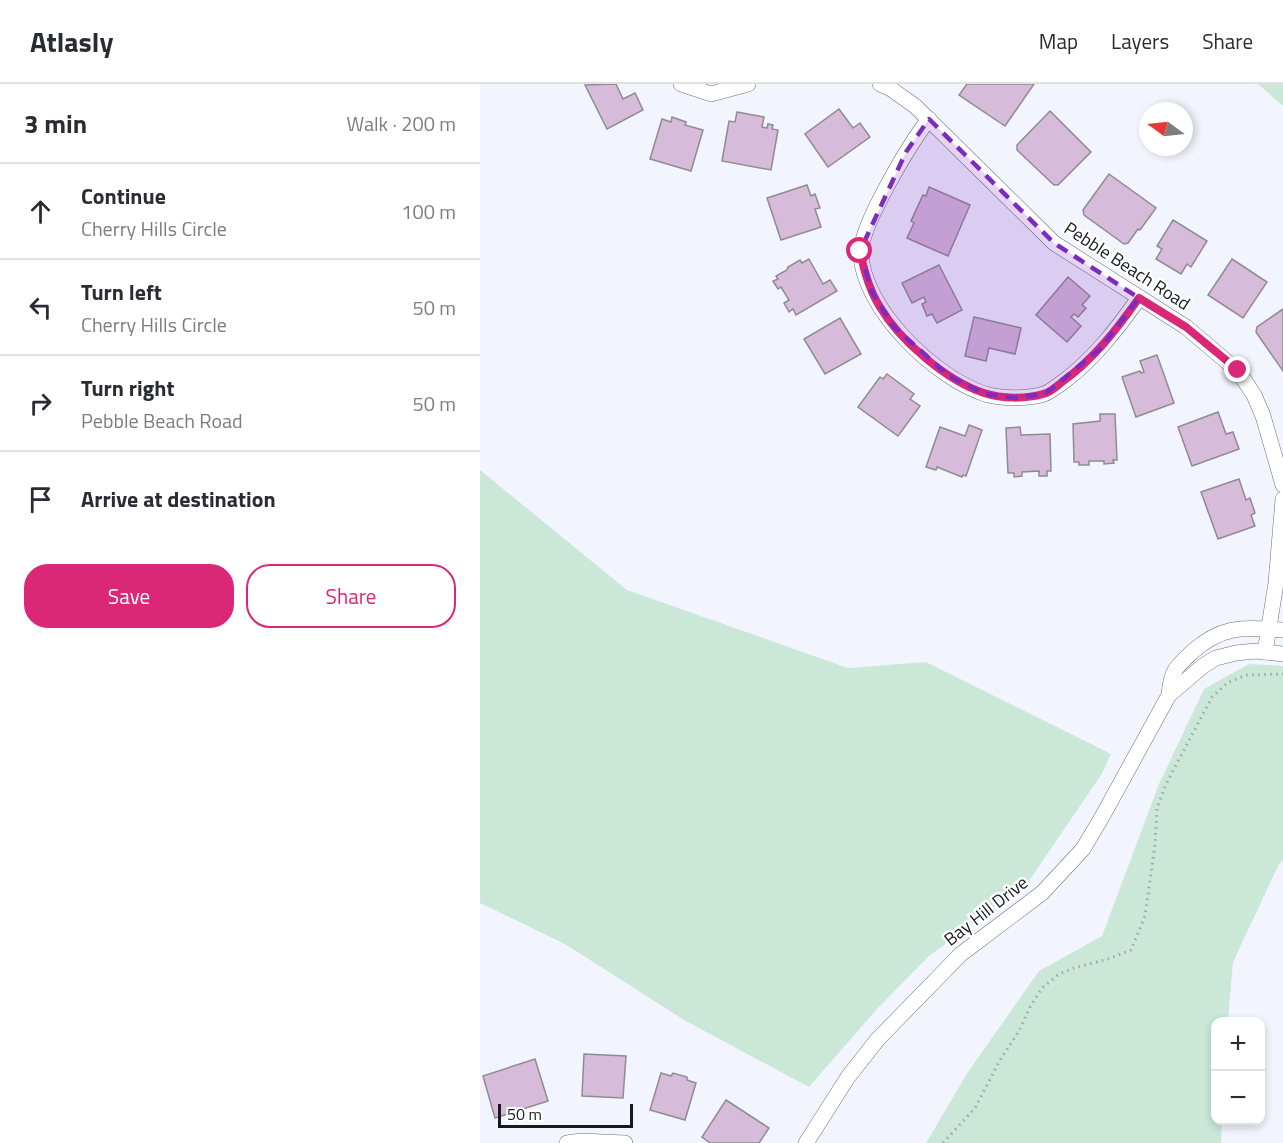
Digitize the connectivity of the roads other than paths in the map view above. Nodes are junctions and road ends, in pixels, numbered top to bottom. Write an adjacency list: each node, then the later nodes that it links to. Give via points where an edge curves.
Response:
1 (681, 84): 2 (street, via 711,94)
2 (748, 84)
3 (880, 84): 4 (street, Pebble Beach Road)
4 (929, 120): 5 (street, Pebble Beach Road, via 1054,243); 5 (street, via 901,160 870,221 860,251 880,308 918,351 949,376 985,394 1015,398 1045,394 1100,349)
5 (1139, 298): 6 (street, Pebble Beach Road, via 1186,327 1238,370 1263,416)
6 (1283, 485)
7 (1283, 499): 8 (street)
8 (1276, 629): 9 (street); 11 (street, Bay Hill Drive, via 1220,632 1183,660 1171,675)
9 (1265, 652): 10 (street, Bay Hill Drive); 11 (street, Bay Hill Drive, via 1216,658)
10 (1283, 654)
11 (1169, 695): 14 (street, Bay Hill Drive, via 1083,849 1042,893 961,954 878,1039 848,1077)
12 (567, 1143): 13 (street)
13 (625, 1143)
14 (806, 1143)

